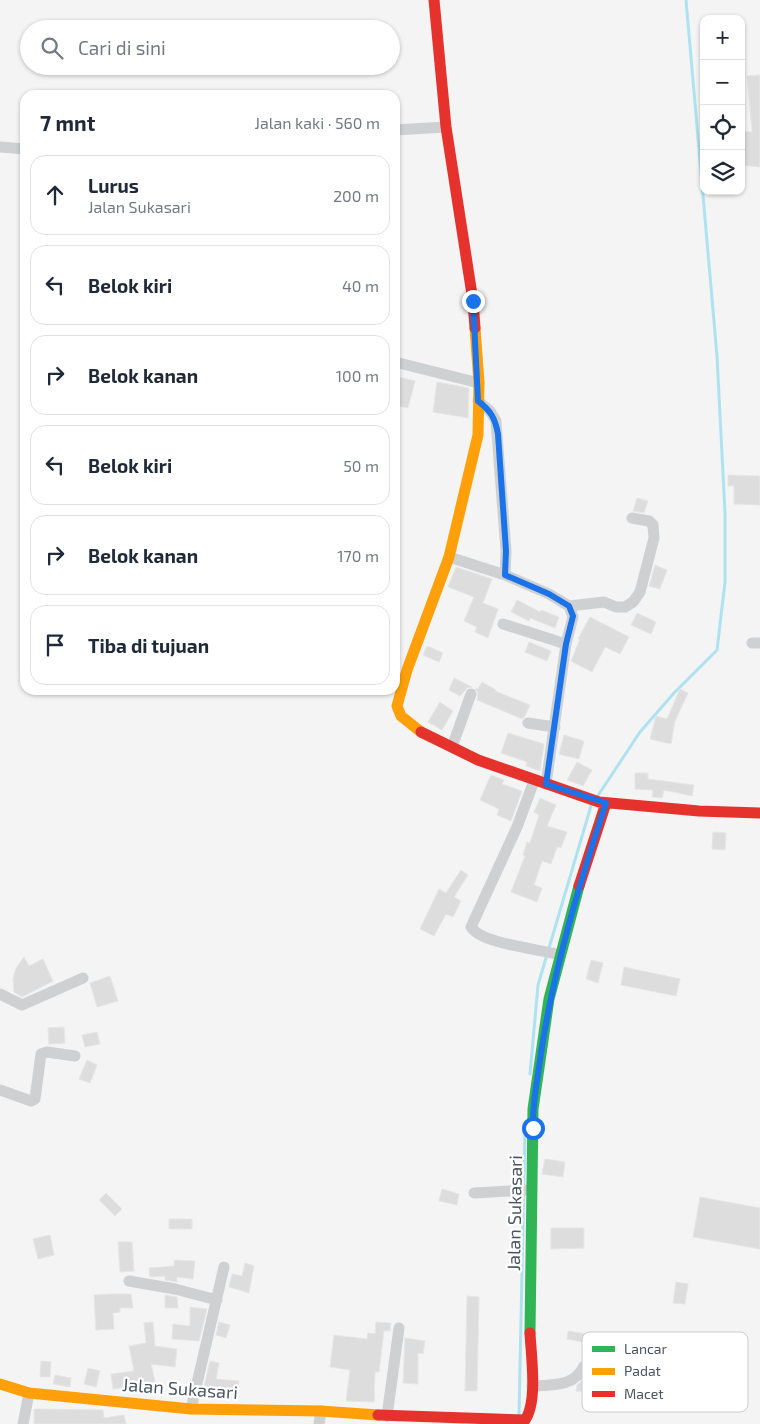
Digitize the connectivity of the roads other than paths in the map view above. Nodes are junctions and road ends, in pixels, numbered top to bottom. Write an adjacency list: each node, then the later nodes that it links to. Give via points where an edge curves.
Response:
1 (434, 0): 2 (street)
2 (446, 128): 3 (street); 7 (street, via 473,301)
3 (400, 130)
4 (0, 147): 5 (street)
5 (20, 149)
6 (400, 363): 7 (street)
7 (478, 383): 8 (street)
8 (478, 401): 10 (street, via 478,435); 11 (street, via 496,421)
9 (632, 518): 12 (street, via 649,521 654,529 644,582 637,598 625,606 616,607 604,602)
10 (450, 557): 11 (street); 18 (street, via 407,670 397,706 400,716 412,727)
11 (505, 575): 12 (street)
12 (569, 606): 14 (street, via 573,616)
13 (504, 624): 14 (street)
14 (566, 644): 17 (street)
15 (471, 694): 18 (street)
16 (528, 723): 17 (street)
17 (555, 727): 20 (street)
18 (452, 747): 19 (street)
19 (534, 781): 20 (street); 23 (street, via 471,927 494,940)
20 (546, 784): 21 (street)
21 (602, 802): 22 (street); 23 (street, Jalan Sukasari)
22 (760, 813)
23 (557, 954): 28 (street, Jalan Sukasari, via 533,1109)
24 (83, 978): 25 (street, via 22,1005)
25 (0, 994)
26 (75, 1056): 27 (street, via 41,1054 35,1099 31,1101)
27 (0, 1090)
28 (530, 1190): 29 (street); 36 (street, Jalan Sukasari)
29 (474, 1193)
30 (224, 1268): 32 (street)
31 (128, 1281): 32 (street)
32 (217, 1300): 38 (street)
33 (398, 1328): 40 (street)
34 (582, 1371): 36 (street, via 570,1382)
35 (0, 1384): 37 (street, Jalan Sukasari)
36 (532, 1386): 40 (street, Jalan Sukasari, via 530,1413 525,1420)
37 (29, 1393): 38 (street, Jalan Sukasari); 41 (street)
38 (191, 1409): 39 (street, Jalan Sukasari)
39 (321, 1411): 40 (street, Jalan Sukasari); 42 (street)
40 (387, 1416)
41 (23, 1424)
42 (319, 1424)

